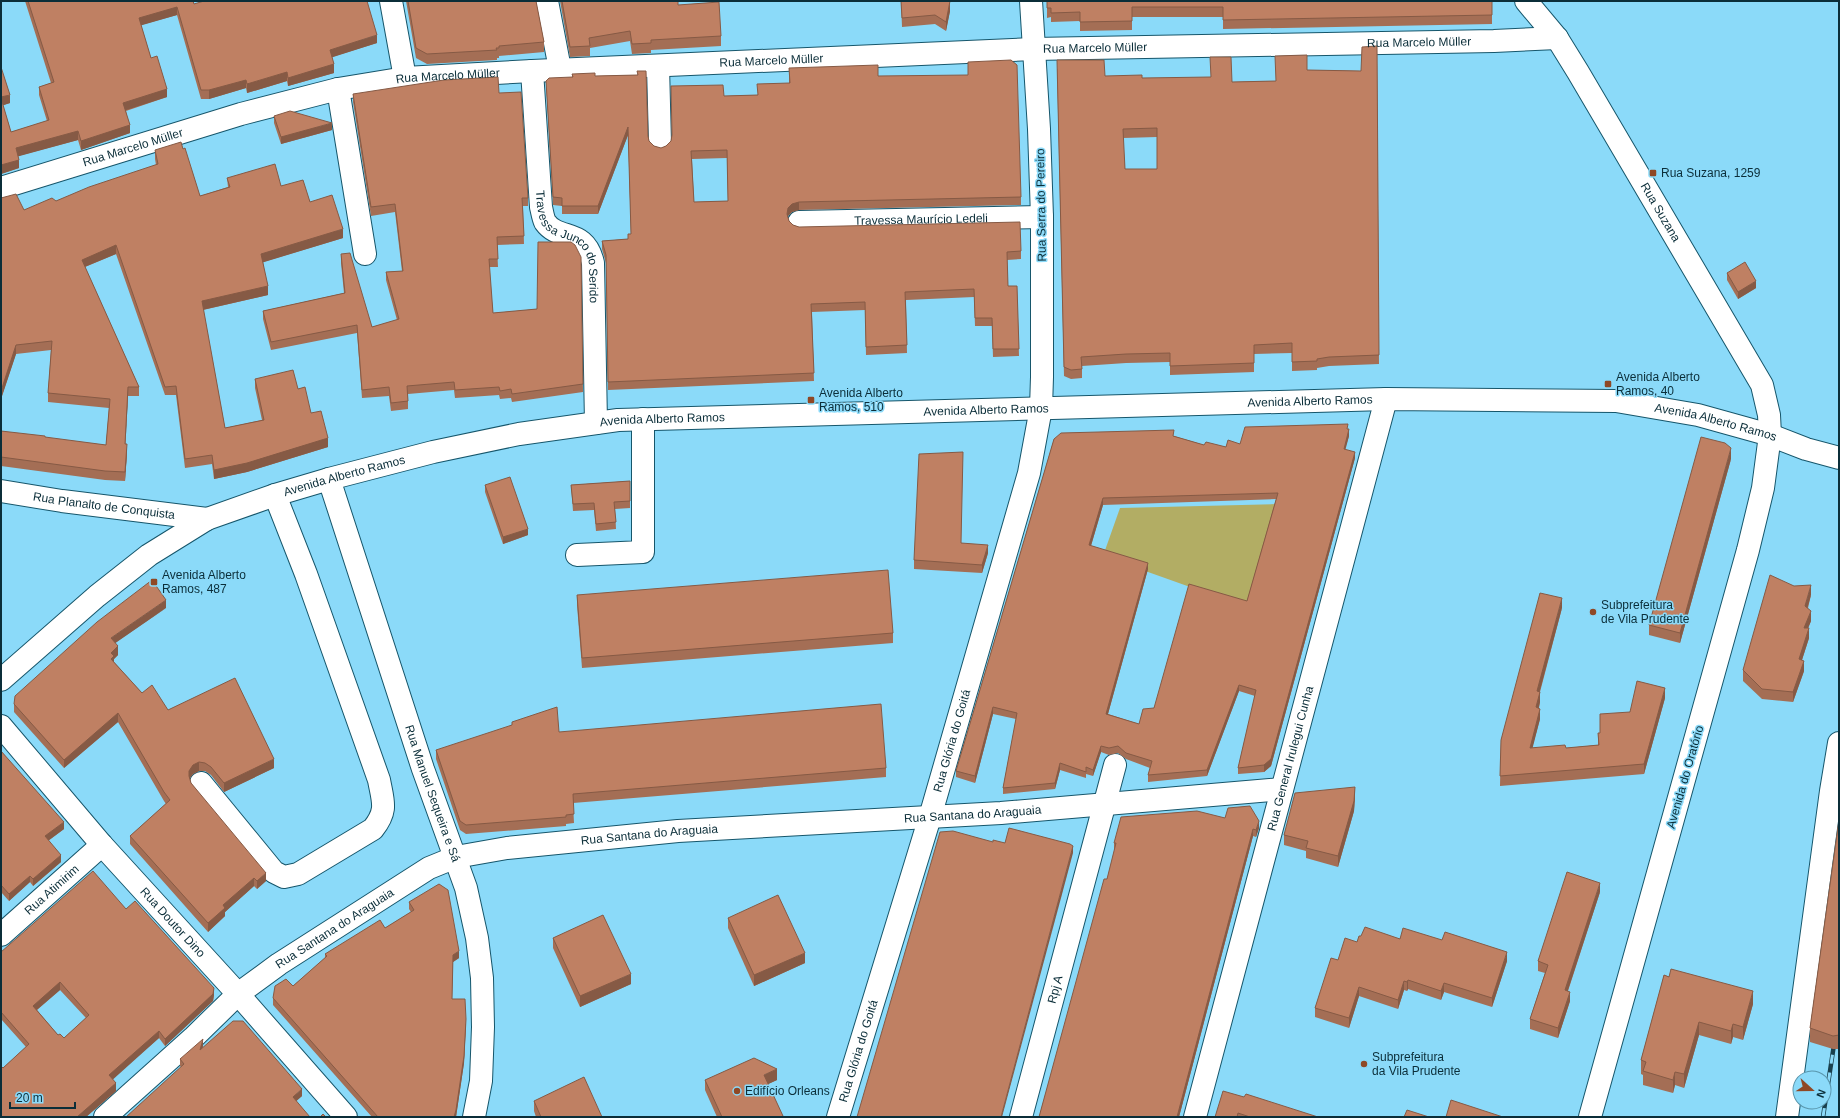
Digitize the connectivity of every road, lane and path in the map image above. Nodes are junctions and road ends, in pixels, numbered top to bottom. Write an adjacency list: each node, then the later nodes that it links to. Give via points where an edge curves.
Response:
1 (391, 1): 10 (street)
2 (547, 1): 8 (street)
3 (1031, 1): 6 (street, Rua Serra do Pereiro)
4 (1526, 1): 5 (street, Rua Suzana)
5 (1557, 38): 6 (street, Rua Marcelo Müller); 21 (street, Rua Suzana, via 1619,139 1762,385 1769,415)
6 (1033, 49): 7 (street, Rua Marcelo Müller); 14 (street, Rua Serra do Pereiro, via 1040,129)
7 (658, 66): 8 (street, Rua Marcelo Müller); 12 (street)
8 (560, 69): 9 (street, Rua Marcelo Müller)
9 (532, 71): 10 (street, Rua Marcelo Müller); 20 (street, Travessa Junco do Serido, via 541,207 545,222 586,245 593,263)
10 (405, 78): 11 (street, Rua Marcelo Müller)
11 (338, 89): 13 (street, Rua Marcelo Müller, via 241,114); 16 (street)
12 (660, 143)
13 (1, 188)
14 (1042, 217): 15 (street, Travessa Maurício Ledeli); 18 (street, Rua Serra do Pereiro)
15 (799, 222)
16 (365, 254)
17 (1386, 399): 18 (street, Avenida Alberto Ramos); 21 (street, Avenida Alberto Ramos, via 1616,401 1698,415); 33 (street, Rua General Irulegui Cunha)
18 (1041, 408): 19 (street, Avenida Alberto Ramos); 35 (street, Rua Glória do Goitá, via 1029,473)
19 (642, 419): 20 (street, Avenida Alberto Ramos); 27 (street, via 643,552)
20 (596, 423): 23 (street, Avenida Alberto Ramos, via 519,434 433,452)
21 (1770, 435): 22 (street, Avenida Alberto Ramos); 46 (street, Avenida do Oratório, via 1763,488 1748,550)
22 (1839, 458)
23 (329, 479): 25 (street, Avenida Alberto Ramos); 37 (street, Rua Manuel Sequeira e Sá, via 422,769)
24 (1, 491): 26 (street, Rua Planalto de Conquista)
25 (275, 495): 26 (street, Avenida Alberto Ramos); 32 (street, via 306,574 379,780 384,806 382,818 373,829 312,866 298,874 284,877 274,872)
26 (207, 519): 28 (street, Avenida Alberto Ramos, via 149,555 97,596)
27 (577, 555)
28 (1, 680)
29 (1, 726): 36 (street, Rua Doutor Dino)
30 (1839, 743): 47 (street)
31 (1115, 765): 34 (street, Rpj A)
32 (201, 783)
33 (1282, 789): 34 (street, Rua Santana do Araguaia); 45 (street, Rua General Irulegui Cunha)
34 (1104, 804): 35 (street, Rua Santana do Araguaia); 44 (street, Rpj A)
35 (930, 817): 37 (street, Rua Santana do Araguaia, via 678,831 507,848); 43 (street, Rua Glória do Goitá)
36 (102, 845): 38 (street, Rua Atimirim); 39 (street, Rua Doutor Dino)
37 (456, 857): 39 (street, Rua Santana do Araguaia, via 422,872 279,964); 42 (street, Rua Manuel Sequeira e Sá, via 478,938 482,978 481,1081)
38 (1, 935)
39 (238, 994): 40 (street, Rua Santana do Araguaia); 41 (street, Rua Doutor Dino)
40 (105, 1117)
41 (346, 1117)
42 (474, 1117)
43 (838, 1117)
44 (1021, 1117)
45 (1195, 1117)
46 (1590, 1117)
47 (1787, 1117)

